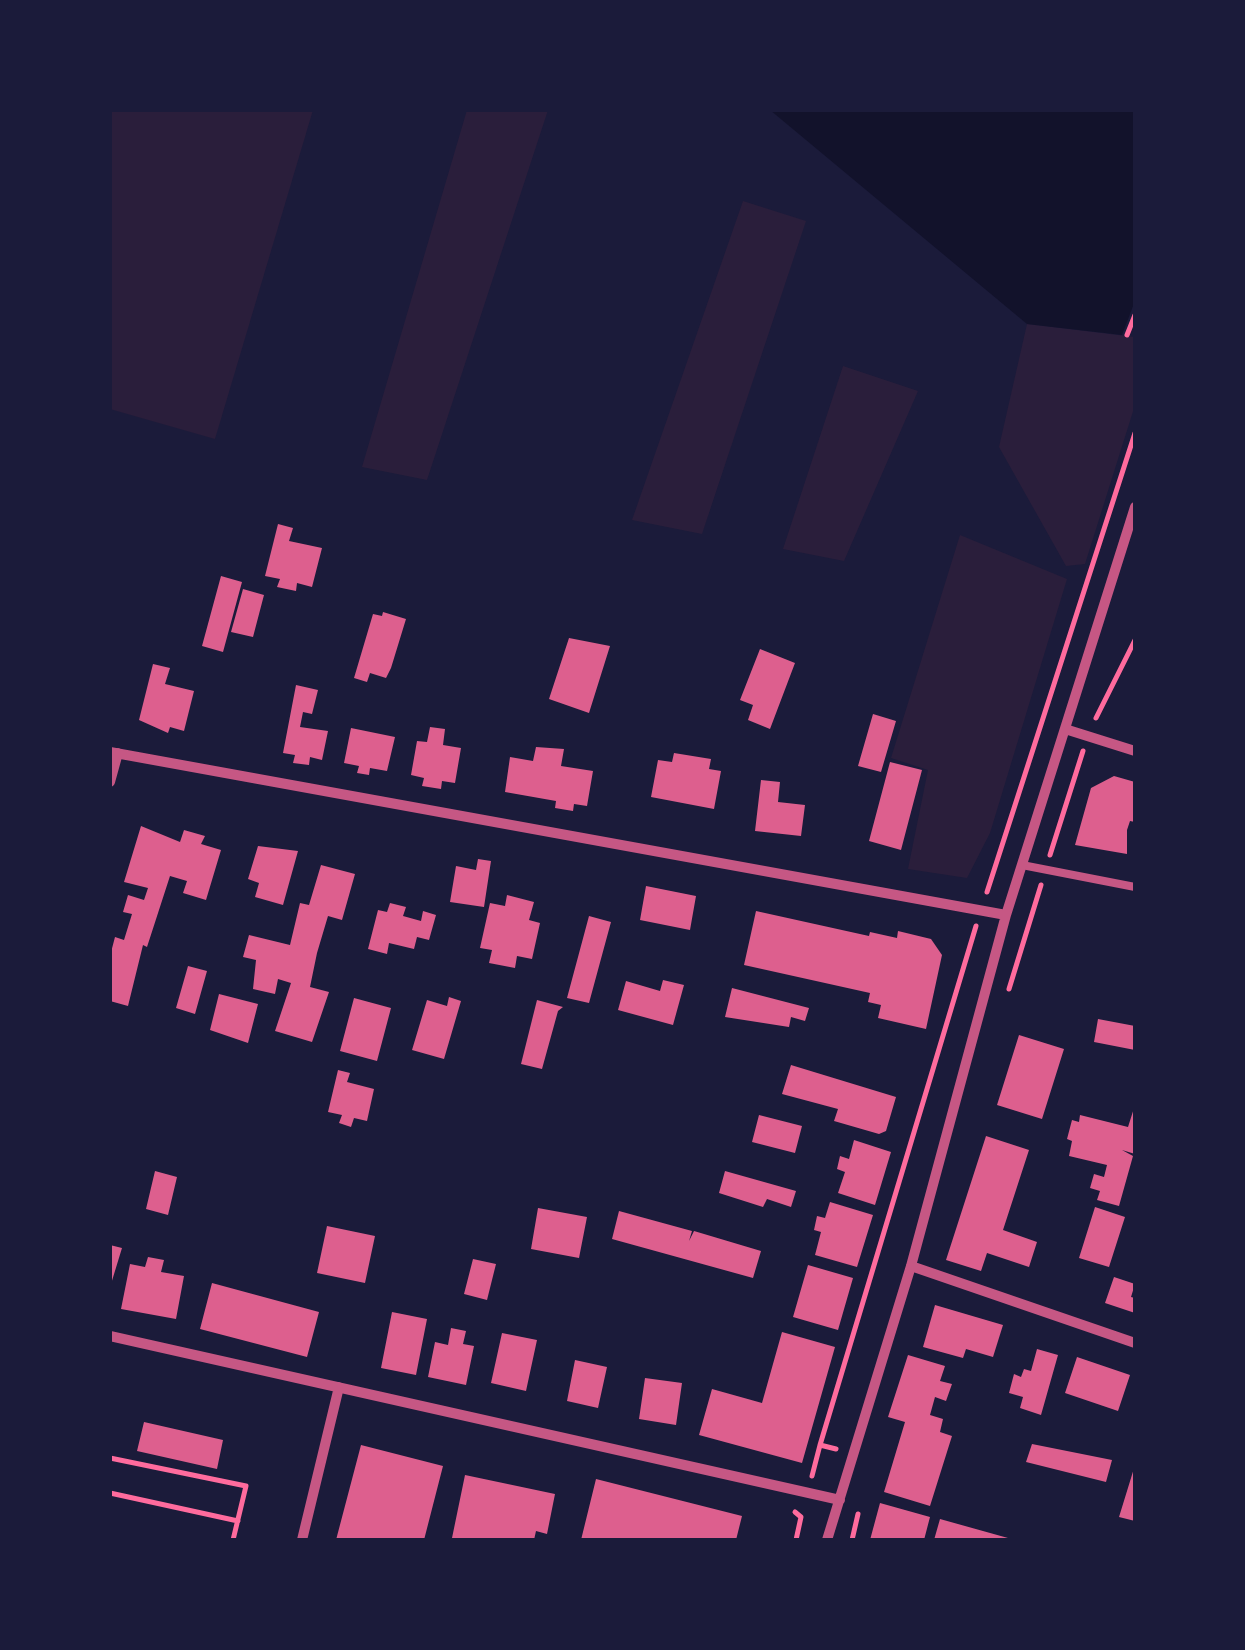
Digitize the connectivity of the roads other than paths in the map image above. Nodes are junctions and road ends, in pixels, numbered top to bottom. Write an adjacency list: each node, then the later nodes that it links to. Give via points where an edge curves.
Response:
1 (1135, 507): 2 (street)
2 (1065, 729): 3 (street); 6 (street)
3 (1135, 750)
4 (114, 752): 5 (street); 8 (street)
5 (110, 782)
6 (1022, 865): 7 (lane); 8 (street)
7 (1135, 887)
8 (1006, 916): 9 (street)
9 (911, 1266): 11 (street); 13 (street)
10 (110, 1336): 12 (street)
11 (1135, 1343)
12 (339, 1387): 13 (street); 14 (street)
13 (840, 1500): 15 (street)
14 (302, 1540)
15 (828, 1540)

